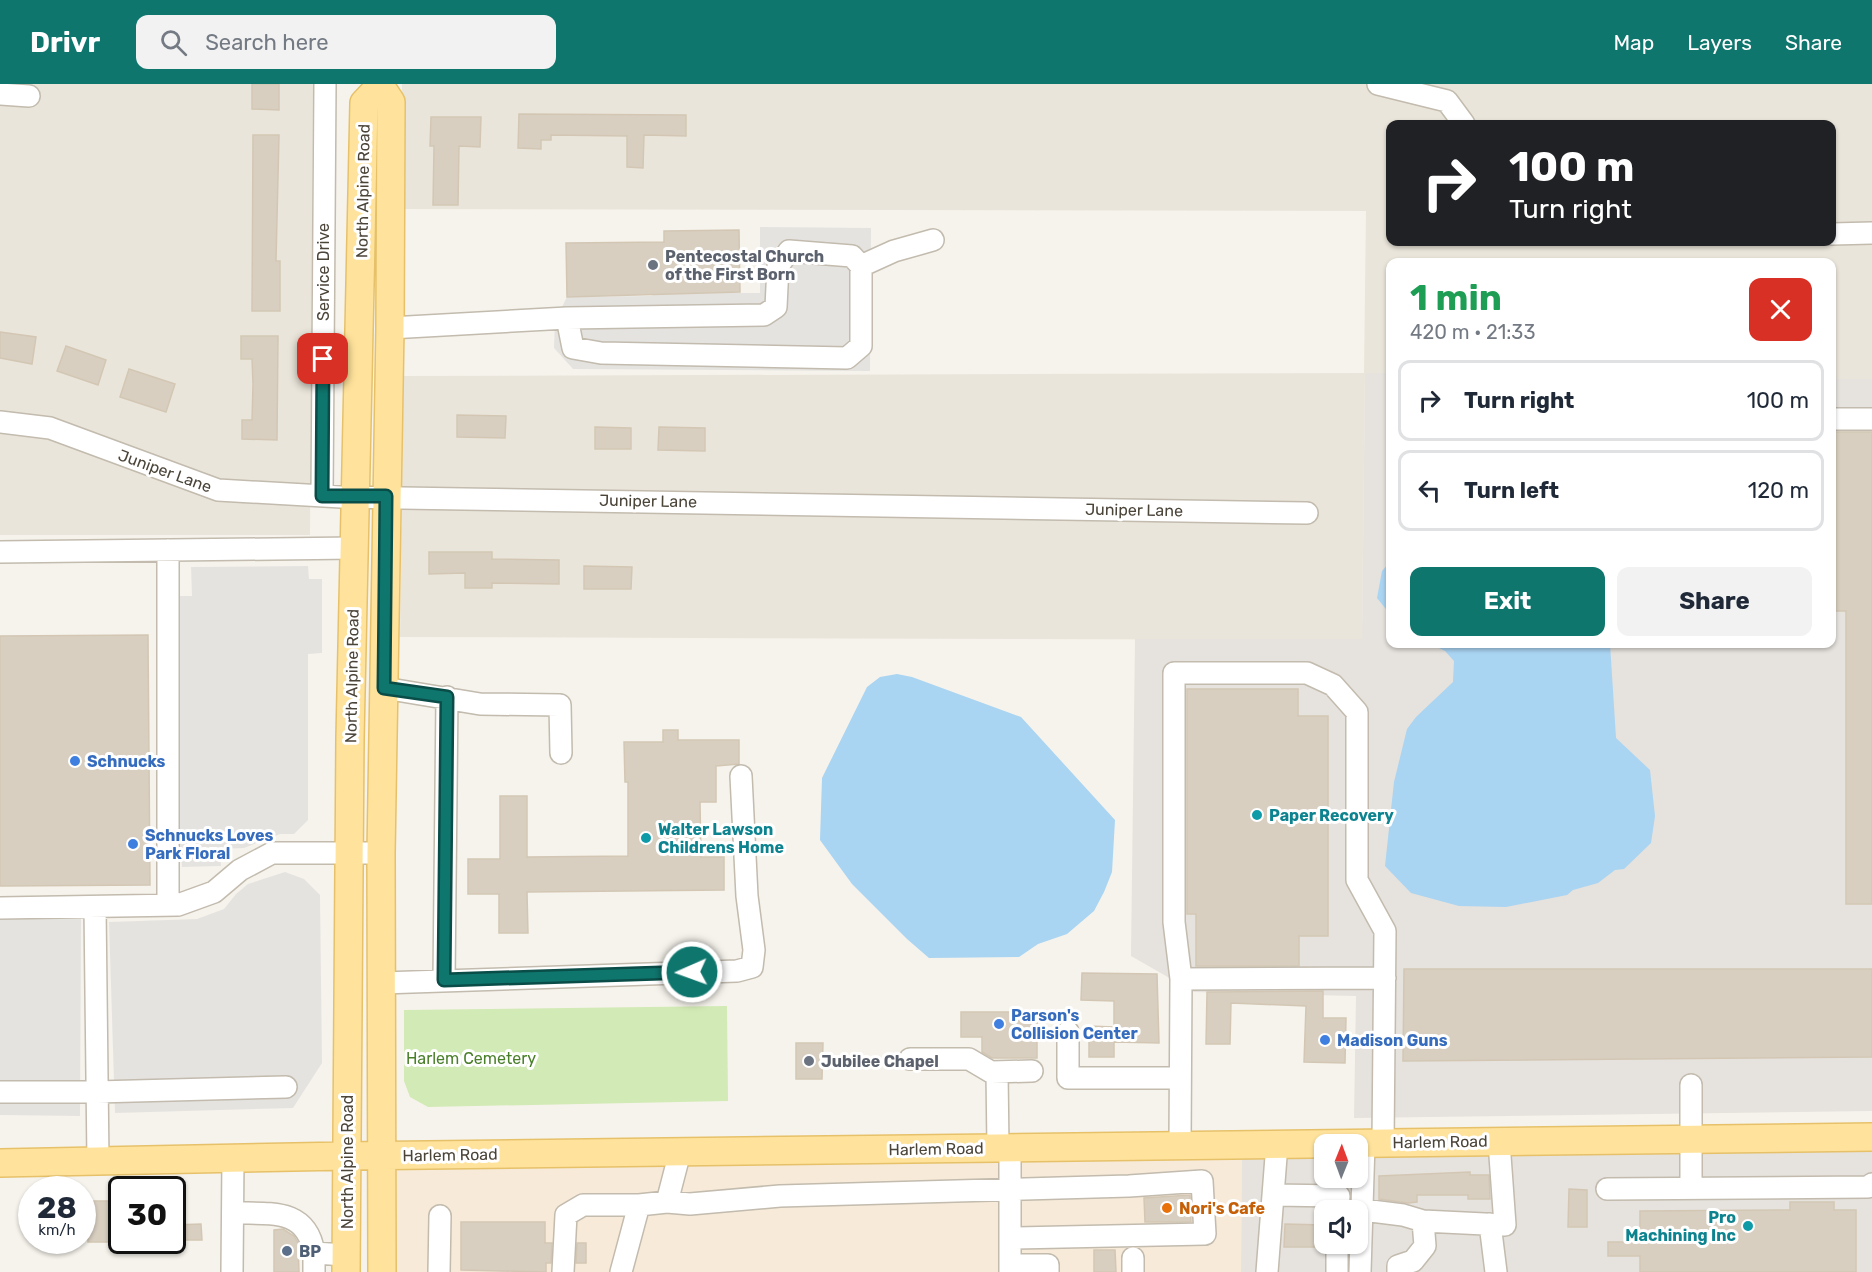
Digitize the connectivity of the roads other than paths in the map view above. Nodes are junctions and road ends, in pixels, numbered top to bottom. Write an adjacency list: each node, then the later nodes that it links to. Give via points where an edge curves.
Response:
1 (325, 84): 17 (street, Service Drive)
2 (1378, 84): 4 (street)
3 (379, 86): 13 (main road, North Alpine Road, via 391,102); 19 (main road, North Alpine Road, via 364,103)
4 (1452, 93): 7 (street)
5 (0, 94): 6 (street)
6 (29, 96)
7 (1462, 120)
8 (1872, 233): 9 (street)
9 (1836, 234)
10 (933, 240): 11 (street)
11 (861, 266): 12 (street, via 852,256 789,251 778,266 776,307 764,315); 12 (street, via 861,346 847,358 601,353 573,348)
12 (567, 318): 13 (street)
13 (390, 327): 18 (main road, North Alpine Road)
14 (1836, 419): 15 (street)
15 (1872, 419)
16 (0, 422): 17 (street, Juniper Lane, via 50,428 218,490)
17 (322, 496): 19 (street, Juniper Lane)
18 (386, 496): 19 (street, Juniper Lane); 20 (street, Juniper Lane); 24 (main road, North Alpine Road)
19 (357, 497): 21 (main road, North Alpine Road)
20 (1307, 513)
21 (355, 548): 22 (street); 28 (main road, North Alpine Road)
22 (168, 550): 23 (street); 30 (street)
23 (0, 552)
24 (384, 688): 25 (street); 29 (main road, North Alpine Road)
25 (447, 697): 26 (street, via 480,704 560,705); 35 (street)
26 (561, 753)
27 (741, 776): 35 (street, via 752,967 737,971)
28 (349, 853): 29 (street); 30 (street, via 272,853 240,870 214,892); 54 (main road, North Alpine Road)
29 (381, 853): 36 (main road, North Alpine Road)
30 (168, 905): 31 (street)
31 (95, 907): 32 (street); 45 (street)
32 (0, 908)
33 (1181, 978): 34 (street); 34 (street, via 1174,922 1174,673 1307,673 1334,686 1357,712 1357,880 1385,931); 41 (street)
34 (1385, 978): 49 (street)
35 (444, 980): 36 (street)
36 (382, 982): 55 (main road, North Alpine Road)
37 (1068, 1032): 41 (street, via 1068,1078)
38 (910, 1059): 40 (street, via 969,1059)
39 (1032, 1071): 40 (street)
40 (997, 1072): 52 (street)
41 (1180, 1078): 51 (street)
42 (1691, 1084): 47 (street)
43 (286, 1087): 45 (street)
44 (0, 1092): 45 (street)
45 (97, 1092): 57 (street)
46 (1872, 1137): 47 (main road, Harlem Road)
47 (1691, 1139): 48 (main road, Harlem Road); 60 (street)
48 (1499, 1142): 49 (main road, Harlem Road); 72 (street, via 1504,1225)
49 (1373, 1143): 50 (main road, Harlem Road); 65 (street)
50 (1277, 1144): 51 (main road, Harlem Road); 63 (street)
51 (1180, 1146): 52 (main road, Harlem Road)
52 (1004, 1148): 53 (main road, Harlem Road); 62 (street)
53 (680, 1152): 55 (main road, Harlem Road); 66 (street)
54 (346, 1156): 55 (main road, Harlem Road); 56 (main road, Harlem Road); 77 (main road, North Alpine Road)
55 (383, 1156): 80 (main road, North Alpine Road)
56 (233, 1158): 57 (main road, Harlem Road); 69 (street)
57 (98, 1161): 58 (main road, Harlem Road)
58 (0, 1163)
59 (1872, 1184): 60 (street)
60 (1691, 1188): 61 (street)
61 (1607, 1189)
62 (1010, 1190): 66 (street); 73 (street); 73 (street, via 1202,1181 1205,1234)
63 (1274, 1195): 64 (street, via 1339,1196); 85 (street)
64 (1339, 1200)
65 (1364, 1200)
66 (667, 1202): 67 (street)
67 (639, 1205): 82 (street, via 583,1205 566,1215); 83 (street)
68 (1368, 1211): 71 (street)
69 (233, 1213): 76 (street, via 283,1214 298,1222 312,1239); 79 (street)
70 (440, 1216): 81 (street)
71 (1423, 1221): 72 (street); 88 (street, via 1425,1246 1413,1261 1398,1266)
72 (1490, 1224): 89 (street)
73 (1011, 1238): 78 (street)
74 (1337, 1254): 86 (street)
75 (1361, 1254): 87 (street)
76 (314, 1263): 77 (street)
77 (346, 1263)
78 (1010, 1269): 84 (street, via 1048,1266)
79 (232, 1272)
80 (382, 1272)
81 (439, 1272)
82 (563, 1272)
83 (621, 1272)
84 (1048, 1272)
85 (1267, 1272)
86 (1337, 1272)
87 (1360, 1272)
88 (1398, 1272)
89 (1496, 1272)

